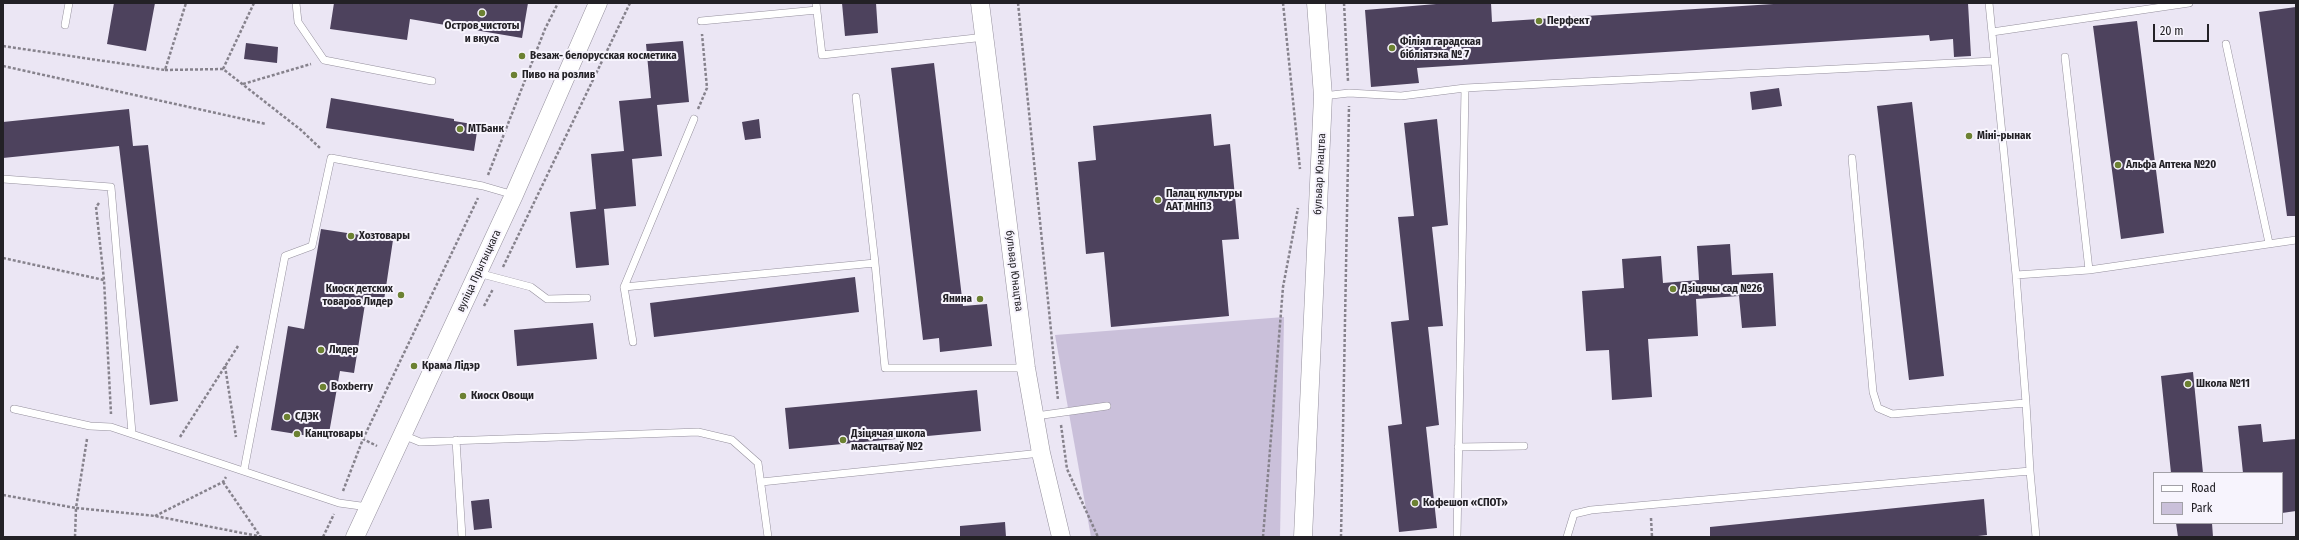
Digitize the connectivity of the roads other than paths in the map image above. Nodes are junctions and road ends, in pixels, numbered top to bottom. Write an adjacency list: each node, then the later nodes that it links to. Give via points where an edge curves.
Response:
1 (69, 3): 10 (lane)
2 (296, 3): 16 (lane, via 298,22 324,60)
3 (598, 3): 23 (street, вуліца Прытыцкага)
4 (980, 3): 12 (street, бульвар Юнацтва)
5 (1316, 3): 18 (street, бульвар Юнацтва)
6 (1989, 3): 11 (lane)
7 (2188, 3): 11 (lane)
8 (816, 7): 9 (lane); 12 (lane, via 822,55)
9 (701, 21)
10 (65, 25)
11 (1992, 32): 15 (lane)
12 (985, 37): 33 (street, бульвар Юнацтва)
13 (2226, 44): 25 (lane)
14 (2065, 57): 27 (lane)
15 (1993, 61): 17 (lane); 29 (lane)
16 (432, 82)
17 (1465, 88): 18 (lane, via 1400,96 1349,93); 42 (lane)
18 (1324, 96): 52 (street, бульвар Юнацтва)
19 (856, 97): 26 (lane)
20 (694, 119): 30 (lane)
21 (1852, 158): 34 (lane, via 1873,392 1878,408 1892,414)
22 (3, 179): 38 (lane, via 110,187)
23 (514, 195): 28 (street, вуліца Прытыцкага); 44 (lane, via 483,186 331,158 312,246 285,256)
24 (2296, 240): 25 (lane)
25 (2269, 243): 27 (lane)
26 (875, 263): 30 (lane); 33 (lane, via 885,368)
27 (2089, 270): 29 (lane)
28 (478, 273): 31 (lane, via 531,287 547,299); 39 (street, вуліца Прытыцкага)
29 (2016, 275): 34 (lane)
30 (624, 287): 32 (lane)
31 (587, 298)
32 (633, 342)
33 (1026, 368): 37 (street, бульвар Юнацтва)
34 (2026, 403): 45 (lane)
35 (1107, 406): 37 (lane)
36 (14, 409): 38 (lane)
37 (1035, 416): 43 (street, бульвар Юнацтва)
38 (132, 433): 44 (lane)
39 (403, 435): 40 (lane, via 420,442); 47 (street, вуліца Прытыцкага)
40 (456, 440): 46 (lane, via 698,432 732,440 758,463); 49 (lane)
41 (1524, 446): 42 (lane)
42 (1458, 447): 53 (lane)
43 (1041, 453): 46 (lane); 51 (street, бульвар Юнацтва)
44 (244, 470): 47 (lane, via 339,503)
45 (2030, 471): 54 (lane, via 1591,510 1574,514); 55 (lane)
46 (761, 482): 50 (lane)
47 (368, 507): 48 (street, вуліца Прытыцкага)
48 (355, 537)
49 (462, 537)
50 (768, 537)
51 (1061, 537)
52 (1303, 537)
53 (1457, 537)
54 (1566, 537)
55 (2036, 537)

